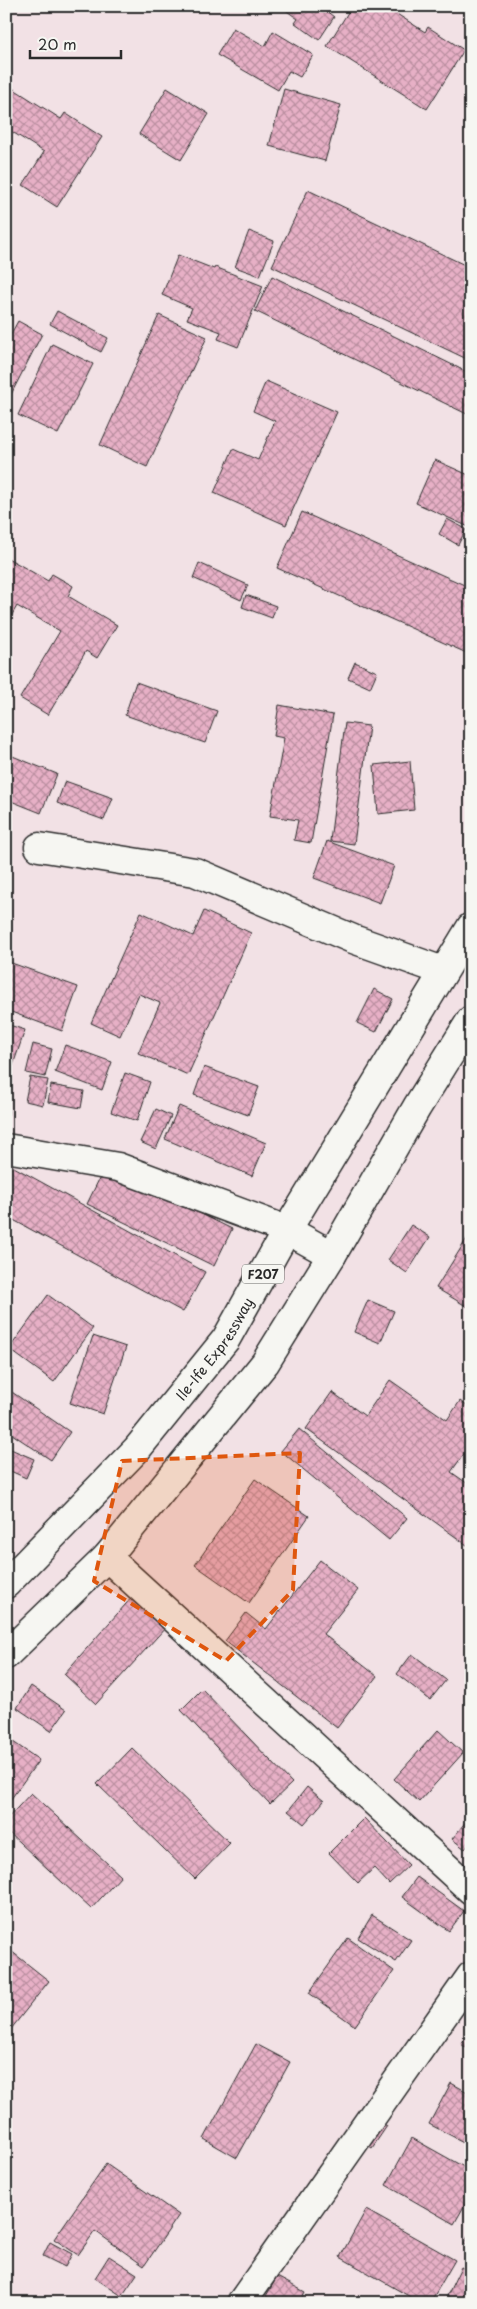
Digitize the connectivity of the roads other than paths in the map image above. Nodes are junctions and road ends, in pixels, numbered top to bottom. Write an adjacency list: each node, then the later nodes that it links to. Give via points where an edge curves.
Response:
1 (39, 847): 3 (street, via 195,872 353,939)
2 (471, 927): 3 (street, Ile-Ife Expressway / F207)
3 (443, 971): 6 (street, Ile-Ife Expressway / F207)
4 (471, 1020): 7 (street)
5 (6, 1148): 6 (street, via 118,1167)
6 (287, 1230): 7 (street); 9 (street, Ile-Ife Expressway / F207, via 226,1339 137,1448)
7 (332, 1255): 8 (street, via 265,1363)
8 (107, 1557): 10 (street); 11 (street)
9 (6, 1584)
10 (6, 1655)
11 (471, 1890)
12 (471, 1976): 13 (street)
13 (241, 2303)

